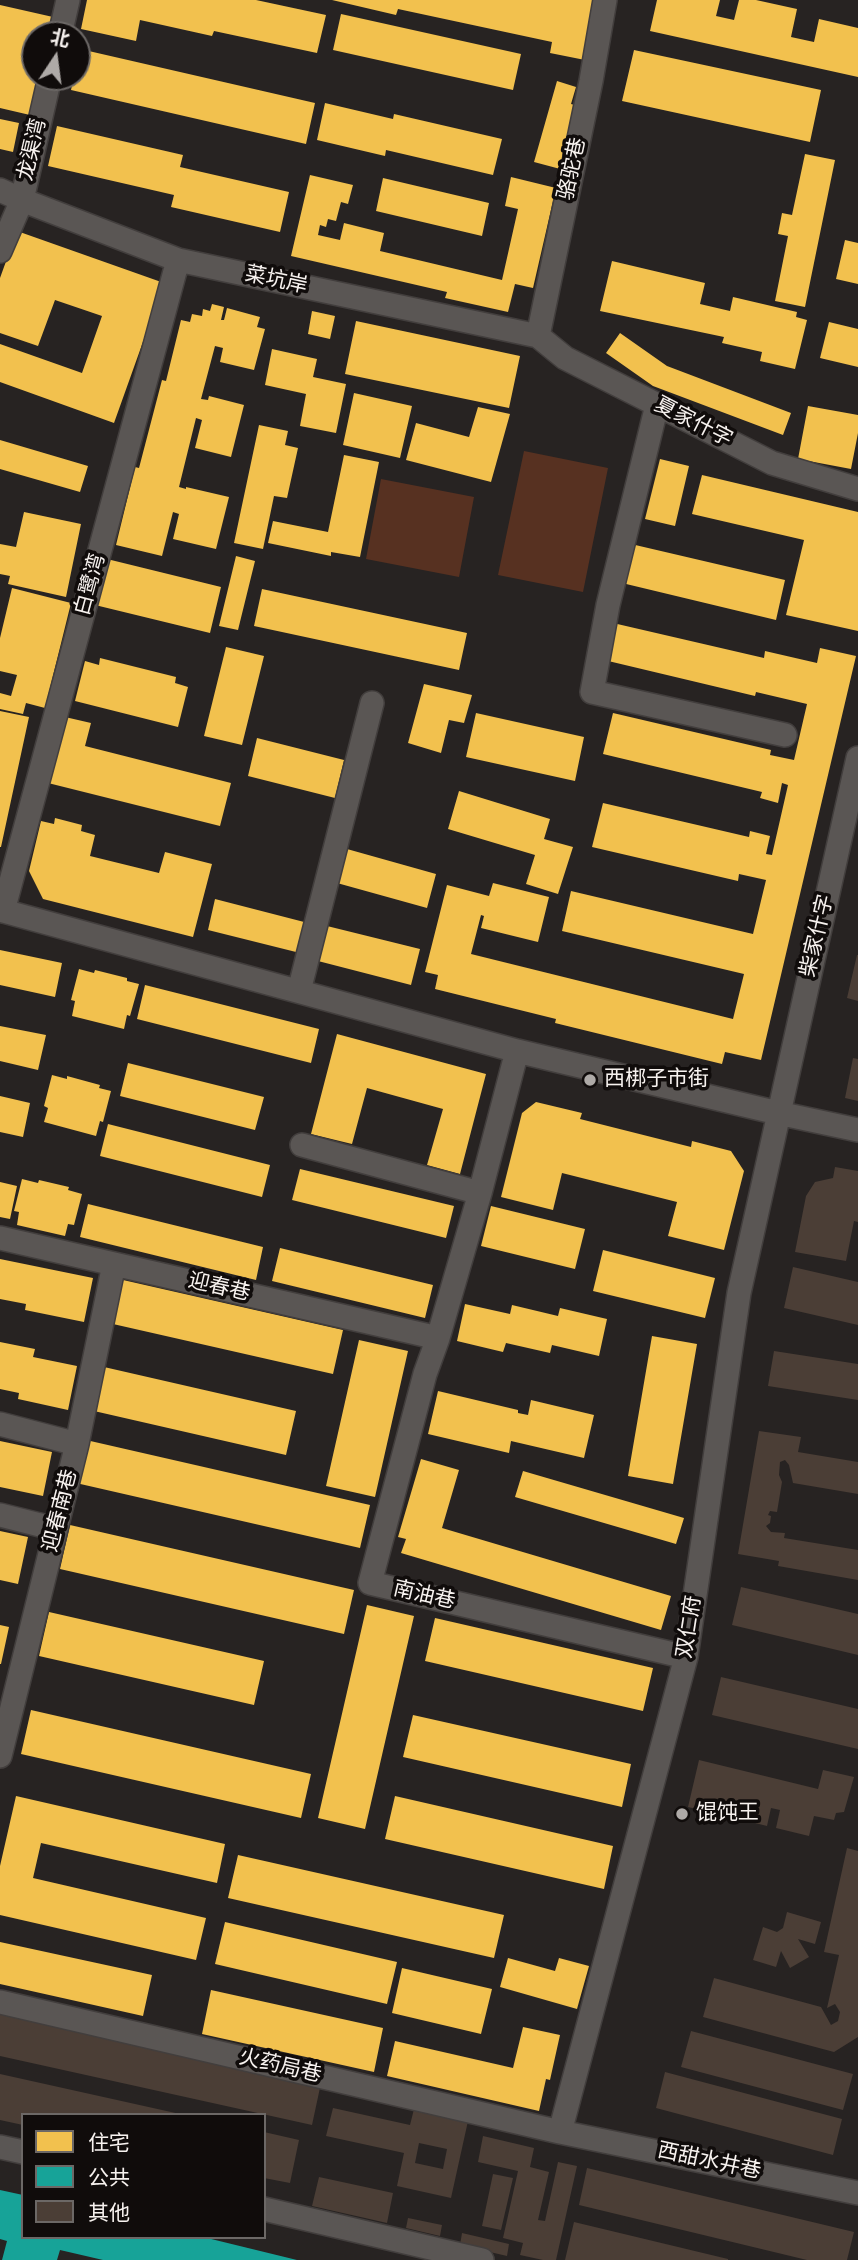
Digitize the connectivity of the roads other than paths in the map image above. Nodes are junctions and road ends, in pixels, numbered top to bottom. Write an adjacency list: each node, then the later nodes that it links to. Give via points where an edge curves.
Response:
1 (68, 0): 3 (street)
2 (605, 0): 9 (street, 骆驼巷)
3 (63, 21)
4 (47, 91): 6 (street, 龙渠湾)
5 (0, 191): 6 (street, 龙渠湾)
6 (22, 200): 7 (street); 8 (street, 菜坑岸)
7 (0, 251)
8 (178, 260): 9 (street, 菜坑岸); 15 (street, 白鹭湾)
9 (538, 337): 10 (street, 夏家什字, via 565,358)
10 (657, 405): 11 (street, 夏家什字, via 772,463); 13 (street, via 592,692)
11 (858, 489)
12 (372, 703): 16 (street)
13 (785, 735)
14 (858, 758): 18 (street, 柴家什字)
15 (1, 910): 16 (street)
16 (299, 991): 17 (street)
17 (517, 1051): 18 (street); 21 (street)
18 (778, 1113): 19 (street); 29 (street, 双仁府, via 739,1293)
19 (858, 1130)
20 (302, 1145): 21 (street)
21 (480, 1193): 24 (street)
22 (0, 1238): 23 (street, 迎春巷)
23 (114, 1264): 24 (street, 迎春巷); 26 (street, 迎春南巷)
24 (438, 1338): 29 (street, 南油巷, via 370,1583)
25 (0, 1424): 26 (street)
26 (78, 1444): 28 (street, 迎春南巷)
27 (0, 1515): 28 (street)
28 (56, 1529): 30 (street, 迎春南巷)
29 (686, 1657): 33 (street, 双仁府)
30 (6, 1705): 31 (street, 迎春南巷)
31 (0, 1756)
32 (0, 2002): 33 (street, 火药局巷)
33 (560, 2132): 36 (street, 西甜水井巷)
34 (0, 2147): 35 (street)
35 (21, 2152)
36 (858, 2193)
37 (266, 2209): 38 (street)
38 (482, 2260)

